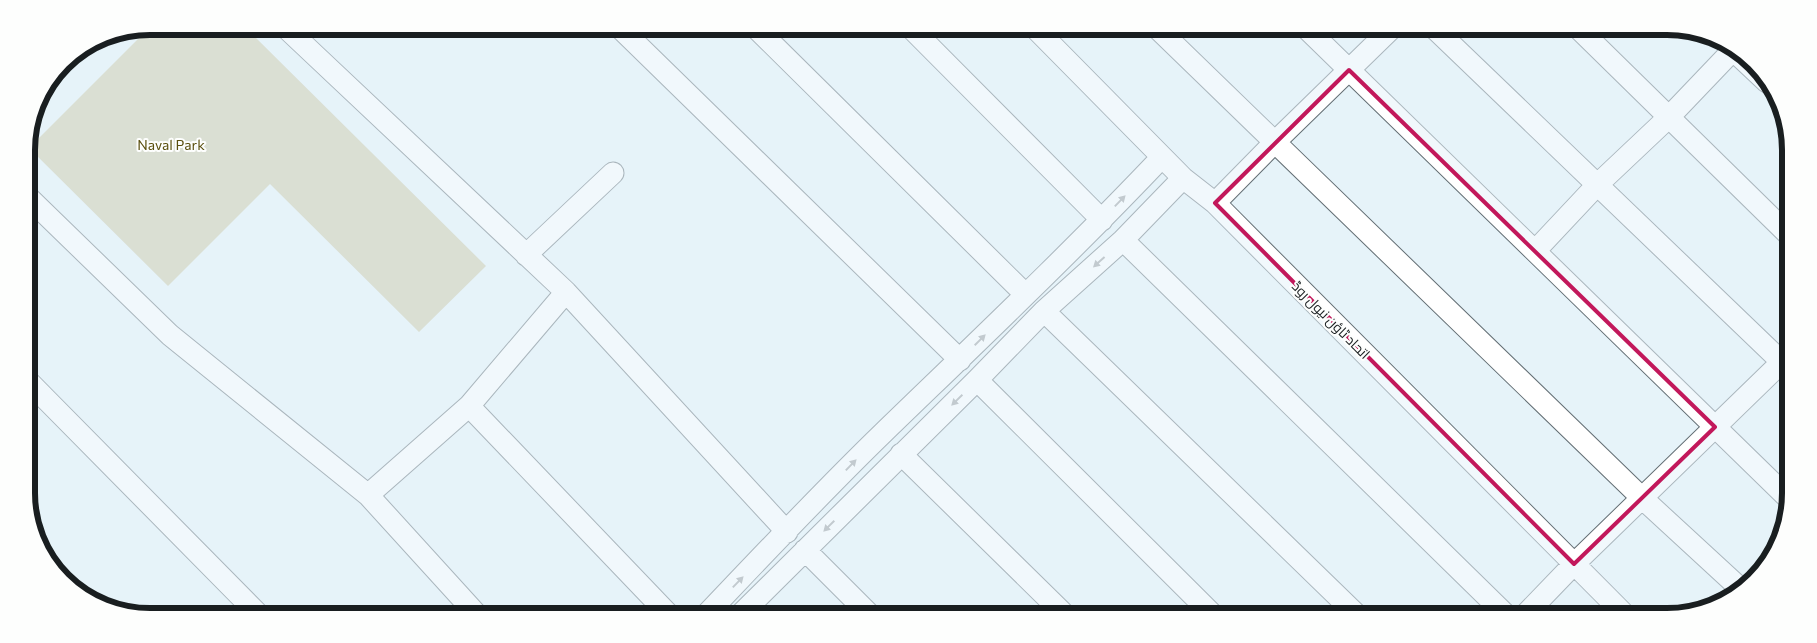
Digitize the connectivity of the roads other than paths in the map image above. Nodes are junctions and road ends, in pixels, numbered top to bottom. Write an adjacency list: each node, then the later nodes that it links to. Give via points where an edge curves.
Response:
1 (294, 35): 25 (street)
2 (627, 35): 30 (street)
3 (763, 35): 27 (street)
4 (918, 35): 21 (street)
5 (1042, 35): 15 (street, اتحاد ٹاؤن نیول روڈ)
6 (1164, 35): 14 (street)
7 (1313, 35): 12 (street)
8 (1385, 35): 12 (street)
9 (1441, 35): 18 (street)
10 (1585, 35): 13 (street)
11 (1731, 54): 13 (street)
12 (1349, 70): 14 (street); 24 (street)
13 (1669, 117): 18 (street); 22 (street)
14 (1274, 143): 19 (street); 39 (street)
15 (1162, 157): 17 (street, اتحاد ٹاؤن نیول روڈ); 21 (street, one-way to 15)
16 (613, 172): 25 (street)
17 (1183, 178): 19 (street, اتحاد ٹاؤن نیول روڈ); 23 (street)
18 (1597, 185): 24 (street); 29 (street)
19 (1215, 203): 42 (street, اتحاد ٹاؤن نیول روڈ)
20 (35, 204): 38 (street, via 170,335)
21 (1102, 220): 27 (street)
22 (1782, 228)
23 (1123, 240): 28 (street, one-way to 28); 53 (street)
24 (1534, 250): 35 (street)
25 (526, 255): 26 (street)
26 (566, 292): 34 (street); 40 (street)
27 (1025, 294): 30 (street, one-way to 27)
28 (1044, 312): 32 (street); 52 (street)
29 (1782, 359)
30 (960, 360): 40 (street, one-way to 30, via 882,434)
31 (1782, 365): 35 (street)
32 (977, 380): 36 (street, one-way to 36); 51 (street)
33 (35, 388): 44 (street)
34 (469, 406): 38 (street); 46 (street)
35 (1714, 427): 37 (street); 39 (street)
36 (901, 454): 41 (street, one-way to 41); 50 (street)
37 (1782, 492)
38 (368, 495): 45 (street)
39 (1642, 498): 42 (street); 43 (street)
40 (787, 532): 47 (street, one-way to 40)
41 (805, 550): 48 (street); 49 (street)
42 (1574, 564): 54 (street); 55 (street, اتحاد ٹاؤن نیول روڈ)
43 (1736, 585)
44 (252, 608)
45 (471, 608)
46 (662, 608)
47 (713, 608)
48 (747, 608)
49 (863, 608)
50 (1059, 608)
51 (1206, 608)
52 (1351, 608)
53 (1500, 608)
54 (1531, 608)
55 (1619, 608)

